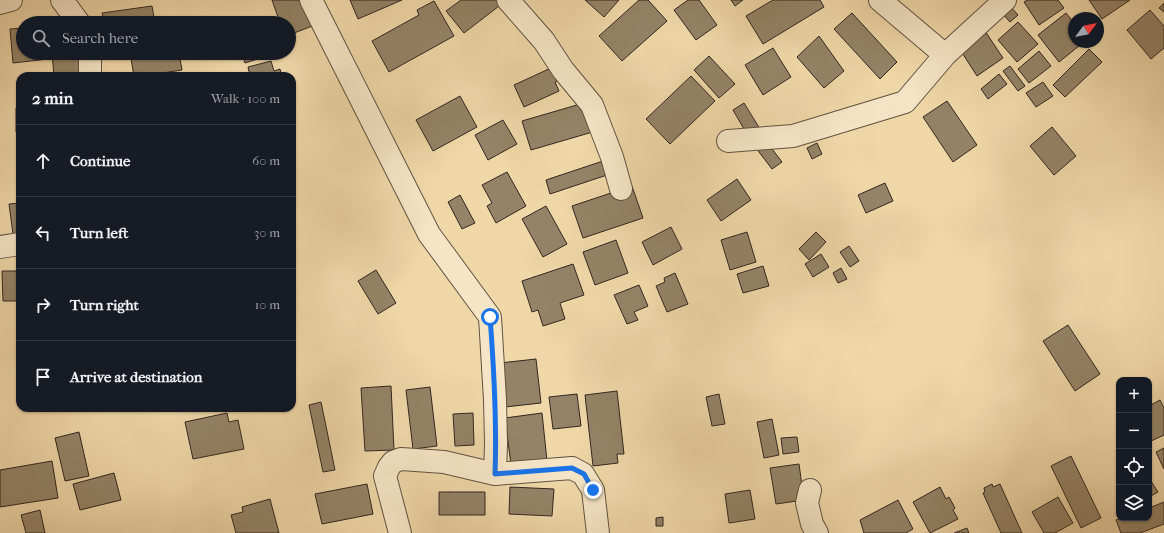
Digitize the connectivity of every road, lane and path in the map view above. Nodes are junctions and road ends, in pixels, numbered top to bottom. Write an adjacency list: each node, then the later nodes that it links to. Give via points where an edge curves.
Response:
1 (11, 0): 7 (street)
2 (62, 0): 8 (street)
3 (311, 0): 16 (street, via 429,234 490,317 496,400)
4 (508, 0): 13 (street, via 540,36 563,70 592,105)
5 (880, 0): 9 (street)
6 (1005, 0): 9 (street)
7 (0, 3)
8 (74, 16)
9 (945, 55): 12 (street, via 905,102 793,136)
10 (90, 60): 11 (street)
11 (90, 72)
12 (728, 140)
13 (621, 189)
14 (16, 245): 15 (street)
15 (0, 247)
16 (495, 474): 18 (street, via 444,462 401,459 393,462 385,476); 19 (street, via 572,468 584,474 593,490)
17 (810, 490): 20 (street, via 807,503)
18 (400, 533)
19 (598, 533)
20 (817, 533)

